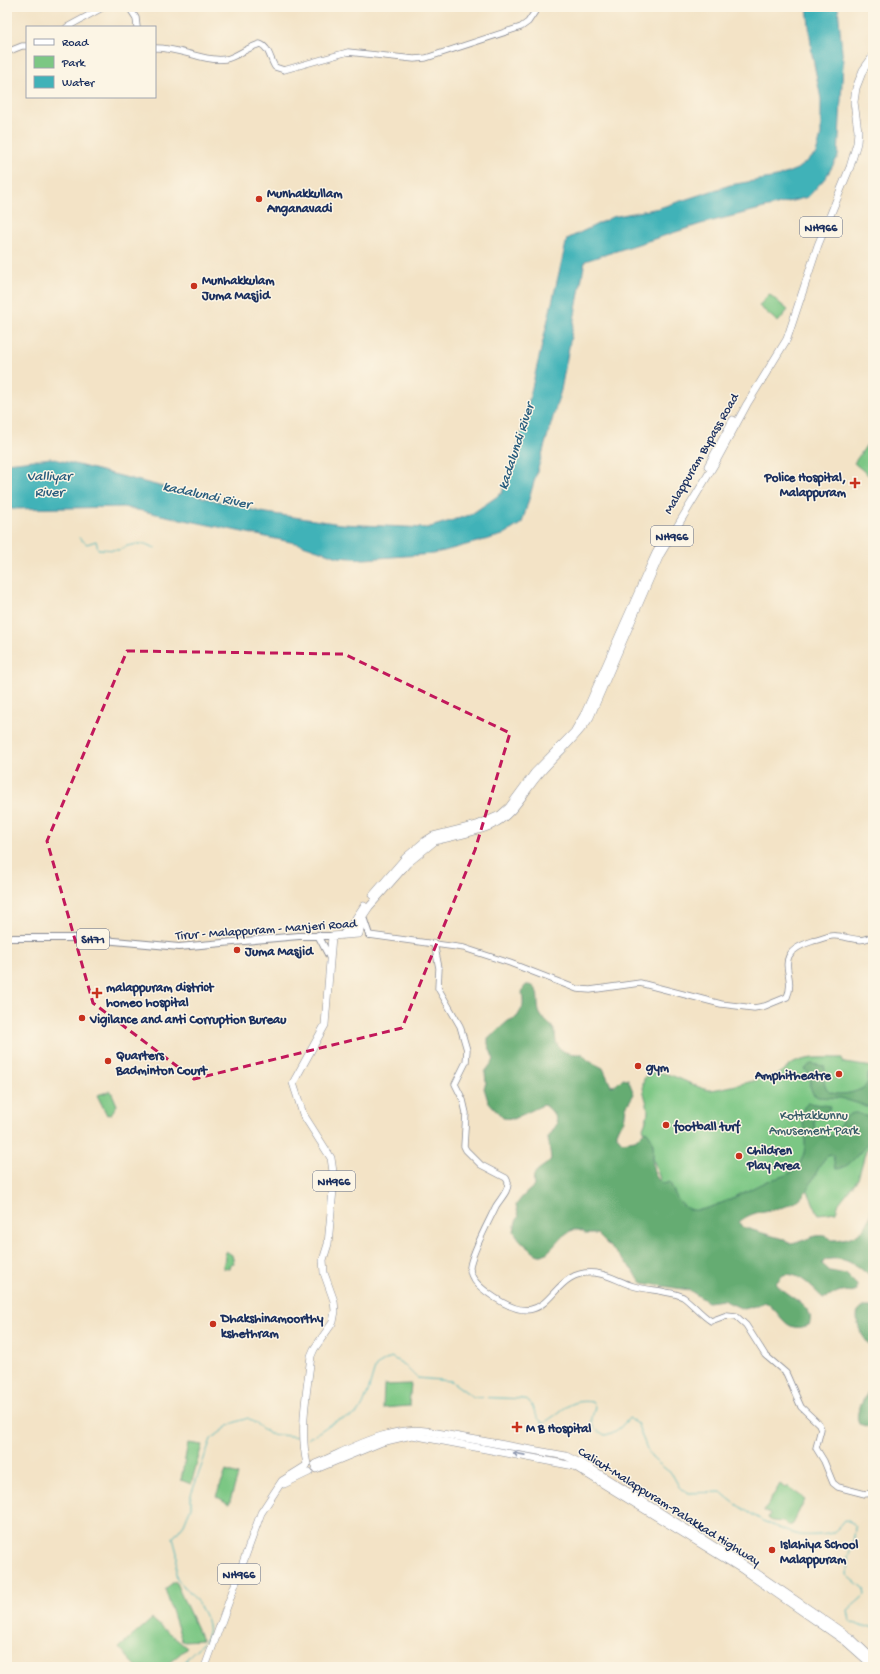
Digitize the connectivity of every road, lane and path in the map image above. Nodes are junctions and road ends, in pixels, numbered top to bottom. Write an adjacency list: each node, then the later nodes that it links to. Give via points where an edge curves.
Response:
1 (104, 7): 4 (main road)
2 (129, 7): 5 (main road, via 136,18)
3 (538, 7): 7 (main road, via 534,16 521,27 438,55 414,59 348,52 284,70 275,67 268,52 260,44 224,59)
4 (69, 26)
5 (137, 26)
6 (26, 46): 9 (main road)
7 (156, 48)
8 (873, 49): 11 (highway, Malappuram Bypass Road / NH966, via 859,68 852,86 849,102 853,131 846,165 814,242 783,337 656,553 585,713 574,732 534,773 500,816 434,836 405,858 361,909)
9 (7, 52)
10 (873, 56): 11 (highway, Malappuram Bypass Road / NH966, via 863,70 856,88 854,102 858,131 850,167 818,245 787,339 660,555 590,717 577,736 538,776 513,810 503,819 493,825 435,841 427,846 407,864)
11 (360, 917): 12 (highway, Malappuram Bypass Road / NH966); 14 (main road); 15 (main road)
12 (356, 934): 14 (highway, Tirur - Malappuram - Manjeri Road); 15 (main road, Tirur - Malappuram - Manjeri Road)
13 (318, 935): 17 (main road, Tirur - Malappuram - Manjeri Road / SH71); 18 (main road, Tirur - Malappuram - Manjeri Road / SH71, via 179,947 82,938); 20 (main road)
14 (342, 935): 17 (highway, Tirur - Malappuram - Manjeri Road)
15 (369, 935): 19 (main road, Tirur - Malappuram - Manjeri Road)
16 (873, 935): 19 (main road, Tirur - Malappuram - Manjeri Road, via 855,940 832,936 804,944 790,955 786,963 790,988 787,997 754,1008 721,1004 640,983 590,990 577,989 464,948)
17 (332, 936): 20 (highway, NH966)
18 (7, 938)
19 (434, 943): 23 (main road, via 439,968 437,986 460,1026 467,1050 466,1062 455,1084 466,1113 464,1146 473,1159 506,1178 508,1182 507,1190 471,1260 471,1274 474,1280 482,1289 516,1310 525,1311 540,1306 568,1280 585,1272 597,1273 632,1286 676,1294 683,1297 710,1321 727,1315 736,1316 746,1324 765,1355 786,1373 801,1407 819,1424 821,1429 816,1448 833,1483 838,1487 865,1494)
20 (331, 959): 21 (highway, NH966, via 324,1030 293,1083 302,1114 331,1158 334,1180 328,1244 323,1260 324,1273 335,1311 333,1322 311,1356 304,1434 304,1448)
21 (311, 1466): 22 (highway, Calicut-Malappuram-Palakkad Highway, via 388,1433 408,1429 537,1455 566,1456); 26 (highway, Calicut-Malappuram-Palakkad Highway / NH966, via 284,1484 280,1484 261,1513)
22 (610, 1484): 24 (highway, Calicut-Malappuram-Palakkad Highway, via 755,1572 851,1638); 25 (highway, Calicut-Malappuram-Palakkad Highway, via 746,1572 846,1642)
23 (873, 1493)
24 (873, 1659)
25 (873, 1666)
26 (205, 1667)

